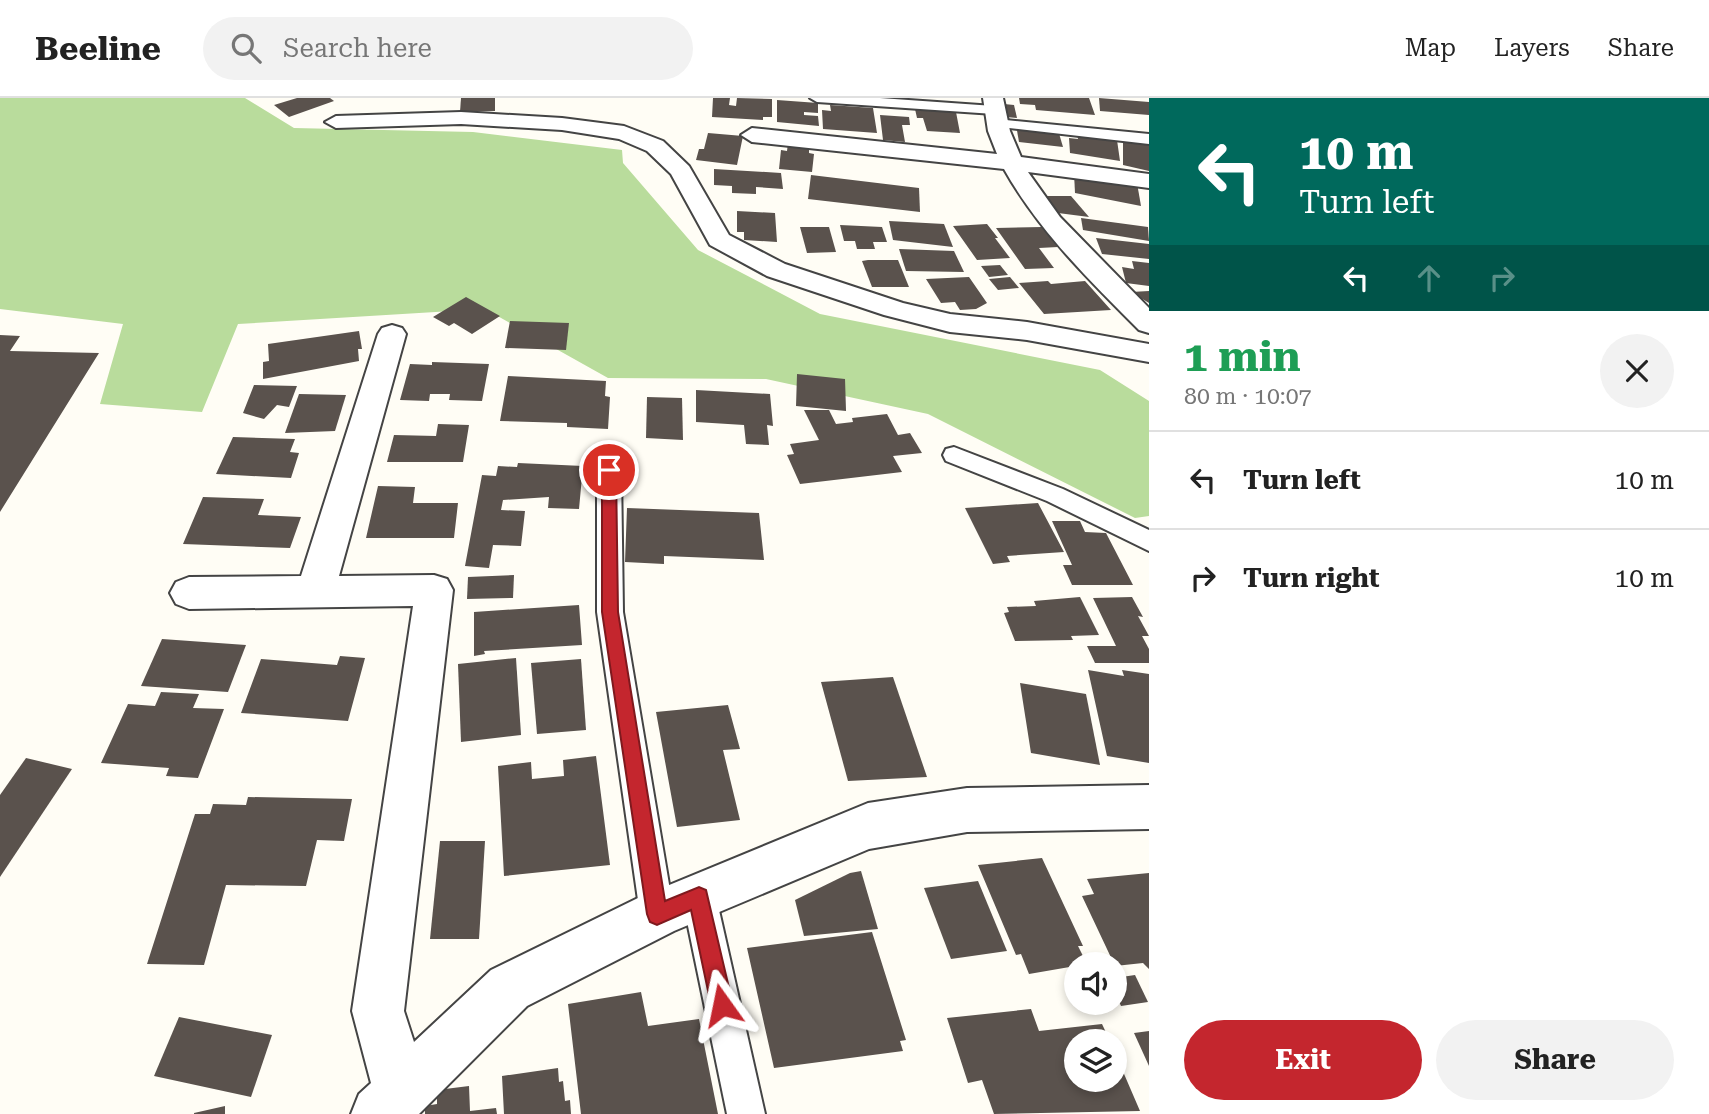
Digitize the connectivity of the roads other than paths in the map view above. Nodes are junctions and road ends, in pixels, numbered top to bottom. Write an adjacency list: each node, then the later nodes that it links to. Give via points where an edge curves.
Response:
1 (817, 98): 2 (lane)
2 (994, 110): 5 (lane); 6 (street)
3 (336, 122): 10 (street, via 461,118 624,133 655,146 681,171 719,240 776,270 950,323 1027,331)
4 (751, 135): 6 (street)
5 (1149, 139)
6 (1014, 163): 7 (street); 8 (street, via 1051,221)
7 (1149, 181)
8 (1149, 324)
9 (392, 334): 14 (street)
10 (1149, 353)
11 (954, 454): 13 (lane, via 1055,495)
12 (609, 470): 17 (lane, via 610,612)
13 (1149, 541)
14 (316, 590): 15 (street); 18 (street, via 434,590 378,1011)
15 (189, 593)
16 (1149, 807): 17 (street, via 967,810 868,826)
17 (678, 906): 18 (street, via 509,988); 19 (lane)
18 (390, 1102)
19 (746, 1114)

